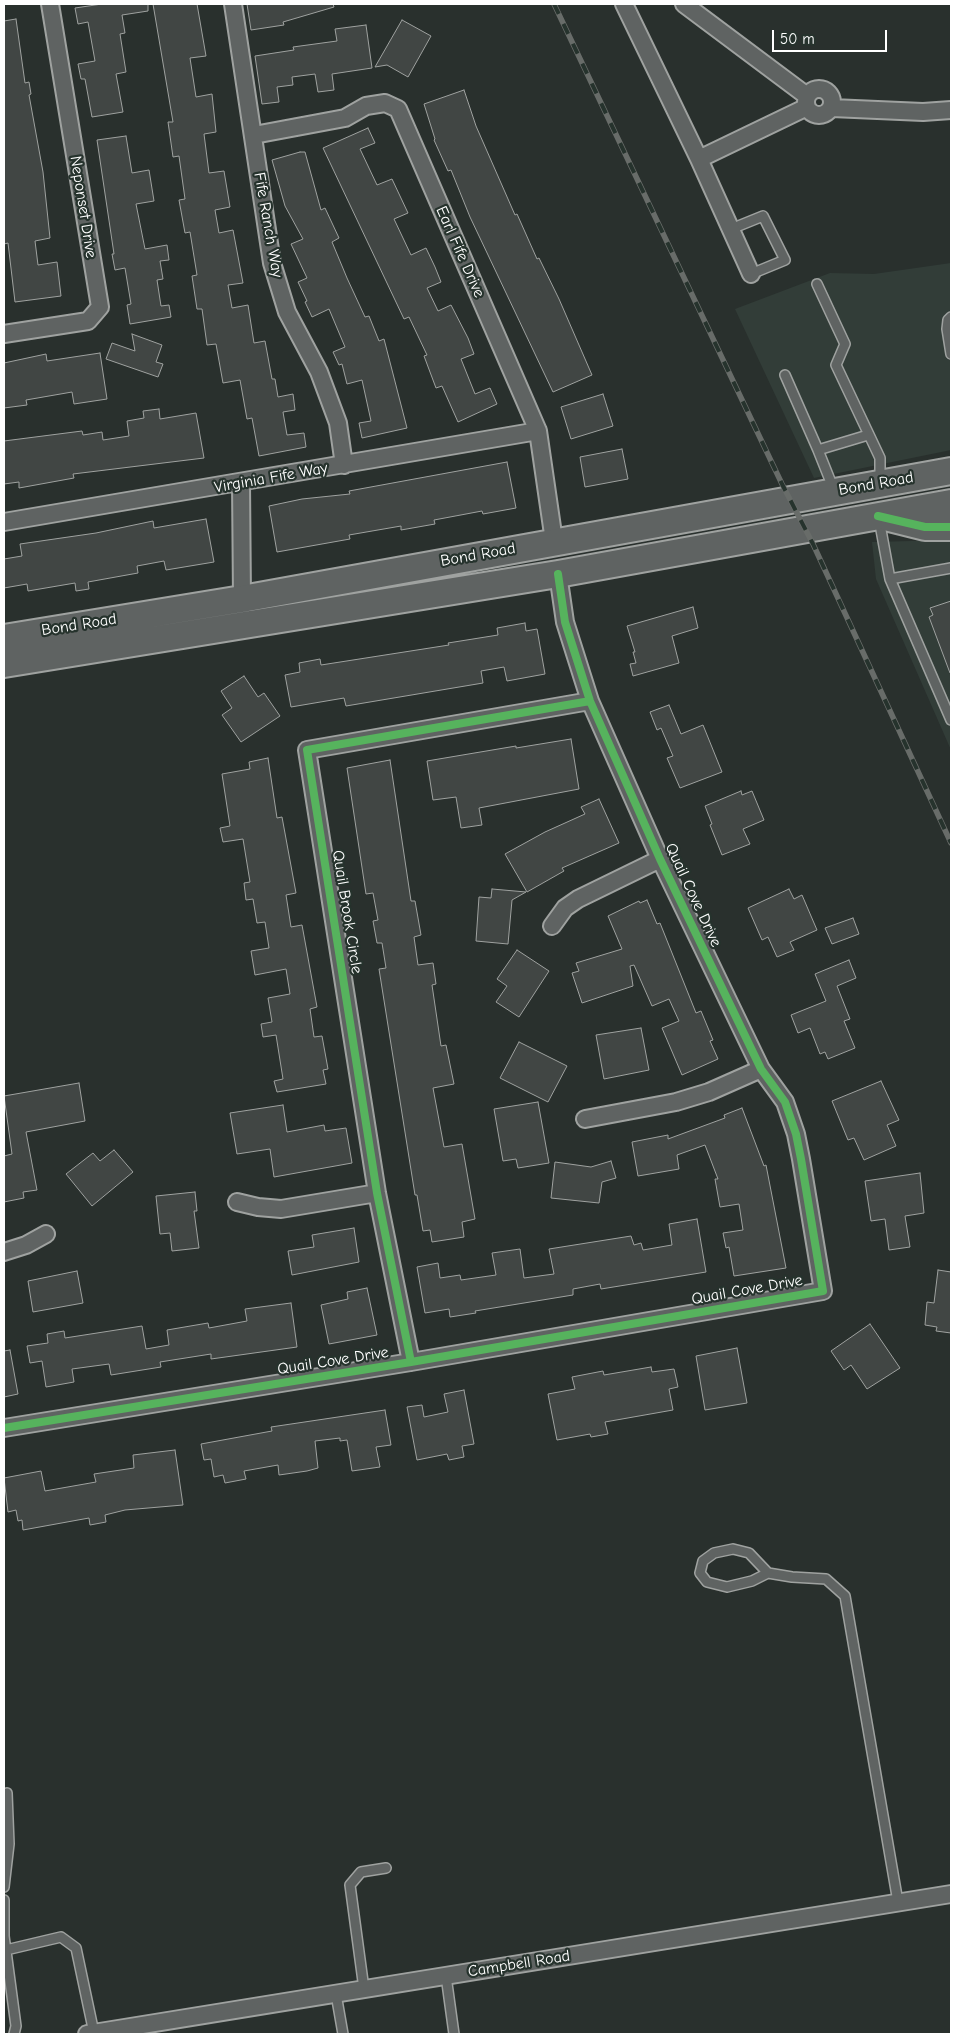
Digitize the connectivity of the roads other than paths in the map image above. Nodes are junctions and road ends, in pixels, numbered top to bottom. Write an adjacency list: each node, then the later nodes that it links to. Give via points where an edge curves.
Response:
1 (50, 4): 14 (street, Neponset Drive, via 100,308 88,322)
2 (233, 4): 8 (street, Fife Ranch Way)
3 (624, 4): 9 (street)
4 (684, 4): 5 (street)
5 (807, 102): 6 (street, via 809,111 819,116); 6 (street, via 814,89 825,89 832,97); 9 (street)
6 (832, 108): 7 (street)
7 (951, 110)
8 (254, 135): 17 (street, Earl Fife Drive, via 345,118 366,106 385,103 398,109); 20 (street, Fife Ranch Way, via 272,263 287,312 319,372 338,423)
9 (699, 159): 10 (street)
10 (730, 229): 11 (street); 11 (lane, via 763,216 785,260)
11 (751, 274)
12 (816, 284): 18 (lane, via 845,344 836,365)
13 (951, 317): 15 (lane, via 947,329)
14 (4, 334)
15 (951, 354)
16 (785, 375): 19 (lane)
17 (538, 431): 20 (street, Virginia Fife Way); 30 (street, Earl Fife Drive)
18 (868, 436): 19 (lane); 22 (lane, via 880,458)
19 (818, 450): 24 (lane)
20 (344, 465): 23 (street, Virginia Fife Way)
21 (951, 471): 22 (main road, Bond Road)
22 (880, 482): 24 (main road, Bond Road)
23 (241, 483): 28 (street, Virginia Fife Way); 34 (street)
24 (834, 491): 26 (main road, Bond Road)
25 (951, 503): 27 (main road, Bond Road)
26 (721, 511): 30 (main road, Bond Road); 32 (main road, via 684,531 582,555)
27 (878, 516): 29 (main road, via 925,527); 32 (main road, Bond Road); 33 (lane)
28 (4, 522)
29 (951, 527)
30 (554, 541): 34 (main road, Bond Road); 35 (main road, via 553,549 542,560 404,587)
31 (951, 568): 33 (lane)
32 (558, 574): 35 (main road, Bond Road); 39 (street, Quail Cove Drive, via 565,622)
33 (890, 579): 40 (lane)
34 (242, 599): 36 (main road, Bond Road); 37 (main road, via 232,615 116,636)
35 (383, 602): 37 (main road, Bond Road)
36 (4, 638)
37 (90, 650): 38 (main road, Bond Road)
38 (4, 664)
39 (590, 701): 41 (street, Quail Cove Drive); 45 (street, Quail Brook Circle, via 307,750)
40 (951, 720)
41 (660, 859): 42 (street, via 578,899 565,908); 43 (street, Quail Cove Drive)
42 (552, 926)
43 (761, 1069): 44 (street, via 709,1092 676,1102); 49 (street, Quail Cove Drive, via 785,1102 796,1134 823,1291)
44 (586, 1120)
45 (378, 1194): 46 (street, via 281,1209 258,1208); 49 (street, Quail Brook Circle)
46 (237, 1202)
47 (46, 1234): 48 (street)
48 (4, 1252)
49 (411, 1362): 50 (street, Quail Cove Drive)
50 (4, 1428)
51 (768, 1573): 51 (lane, via 749,1553 733,1549 714,1553 703,1561 700,1573 707,1582 727,1587); 59 (lane, via 826,1579 845,1596)
52 (7, 1793): 54 (lane)
53 (4, 1832): 54 (lane)
54 (9, 1844): 56 (lane)
55 (386, 1868): 62 (lane, via 361,1872 350,1886)
56 (4, 1887)
57 (951, 1894): 59 (street, Campbell Road)
58 (4, 1900): 60 (lane)
59 (898, 1902): 61 (street, Campbell Road)
60 (6, 1950): 64 (lane, via 16,2026); 65 (lane, via 61,1936 76,1948)
61 (446, 1976): 62 (street, Campbell Road); 67 (lane)
62 (364, 1989): 63 (street, Campbell Road)
63 (336, 1994): 65 (street, Campbell Road); 66 (lane)
64 (14, 2034)
65 (91, 2034)
66 (343, 2034)
67 (454, 2034)

